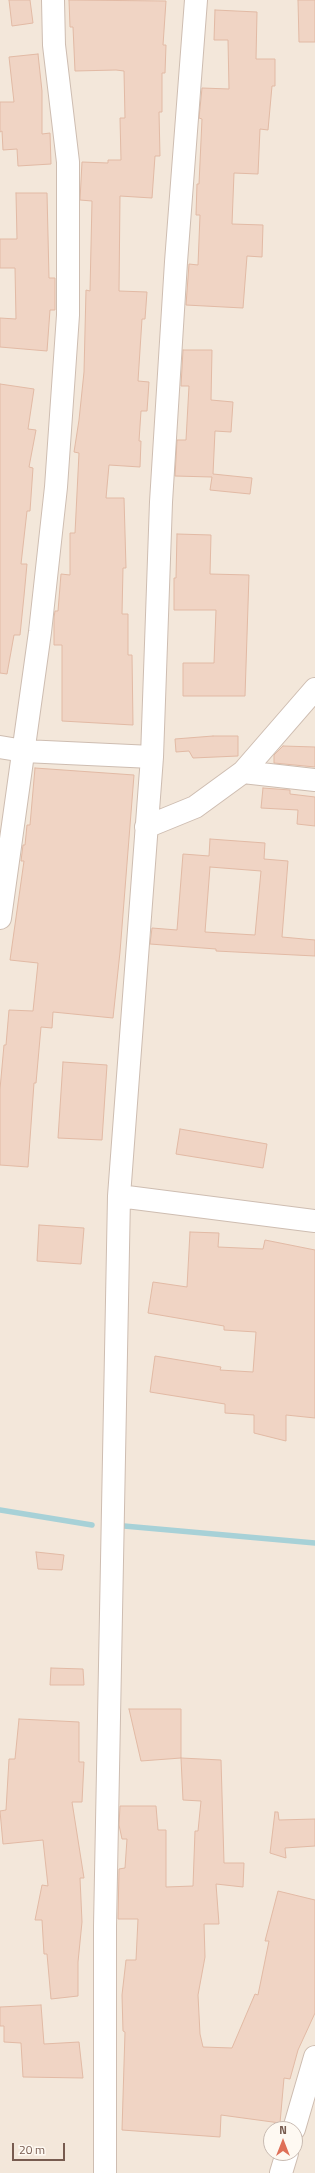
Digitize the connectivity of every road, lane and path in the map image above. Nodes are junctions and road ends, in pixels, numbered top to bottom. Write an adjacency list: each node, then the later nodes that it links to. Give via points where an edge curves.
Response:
1 (52, 0): 5 (street, via 54,45 68,162 68,315 56,487)
2 (196, 0): 6 (street, via 161,502)
3 (315, 689): 7 (street)
4 (0, 747): 5 (street)
5 (24, 751): 6 (street); 10 (street)
6 (152, 757): 9 (street)
7 (243, 772): 8 (street); 9 (street, via 195,807)
8 (315, 780)
9 (146, 827): 11 (street)
10 (0, 918)
11 (119, 1196): 12 (street); 16 (street, via 105,1918)
12 (315, 1221)
13 (315, 2057): 14 (street)
14 (296, 2121)
15 (285, 2161): 17 (street)
16 (105, 2173)
17 (281, 2173)

